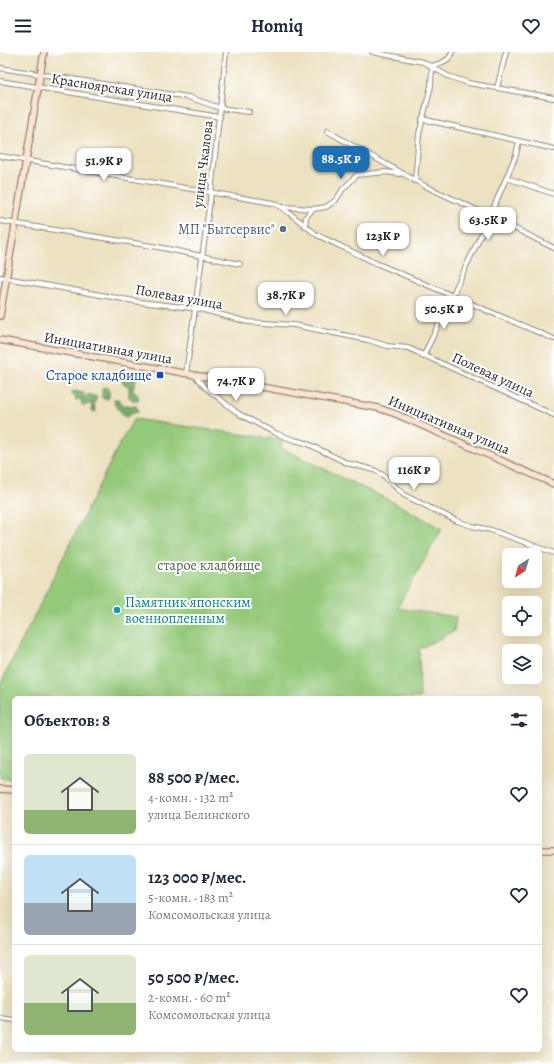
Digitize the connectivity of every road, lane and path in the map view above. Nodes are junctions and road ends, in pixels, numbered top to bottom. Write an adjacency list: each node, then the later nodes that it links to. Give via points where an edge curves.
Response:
1 (44, 52): 9 (street)
2 (226, 52): 14 (street, улица Чкалова)
3 (372, 52): 6 (street)
4 (452, 52): 7 (street, via 444,62)
5 (506, 52): 12 (street)
6 (401, 54): 7 (street)
7 (432, 66): 12 (street, via 457,80); 17 (street, via 431,86)
8 (0, 68): 9 (street, Красноярская улица)
9 (40, 74): 11 (street); 14 (street, Красноярская улица, via 188,97)
10 (0, 81): 11 (street, Красноярская улица)
11 (38, 87): 16 (street, Красноярская улица); 22 (street)
12 (497, 88): 13 (street)
13 (554, 98)
14 (220, 108): 15 (street, Красноярская улица); 16 (street, улица Чкалова)
15 (249, 112)
16 (220, 117): 26 (street, улица Чкалова)
17 (422, 119): 19 (street); 25 (street)
18 (327, 131): 23 (street)
19 (519, 141): 20 (street); 24 (street)
20 (554, 149)
21 (0, 156): 22 (street)
22 (26, 161): 26 (street); 32 (street)
23 (402, 174): 25 (street); 29 (street, via 386,172 357,175 332,204)
24 (507, 178): 27 (street); 30 (street)
25 (415, 181): 30 (street)
26 (211, 192): 28 (street, via 273,203); 35 (street, улица Чкалова)
27 (554, 194)
28 (281, 207): 29 (street); 33 (street)
29 (313, 209): 33 (street, via 306,217)
30 (490, 216): 34 (street); 38 (street)
31 (0, 221): 32 (street)
32 (16, 224): 35 (street); 37 (street)
33 (305, 226): 38 (street, via 317,235)
34 (554, 248)
35 (202, 257): 36 (street); 39 (street, улица Чкалова)
36 (240, 264)
37 (3, 278): 39 (street, Полевая улица); 40 (street)
38 (453, 296): 41 (street); 43 (street)
39 (194, 310): 43 (street, Полевая улица, via 200,309 248,322 294,325 387,346 408,348); 44 (street, улица Чкалова)
40 (0, 316)
41 (554, 339)
42 (0, 340): 44 (street, Инициативная улица)
43 (423, 357): 46 (street, Полевая улица)
44 (186, 374): 45 (street, Инициативная улица)
45 (194, 375): 47 (street, Инициативная улица, via 378,408); 48 (street, via 239,414 275,433 306,443 347,463 374,470 404,495 457,521 491,530)
46 (554, 415)
47 (554, 484)
48 (554, 553)
49 (0, 789): 50 (street)
50 (12, 790)
51 (542, 850): 52 (street)
52 (554, 850)
53 (0, 1018): 54 (street)
54 (12, 1020)

